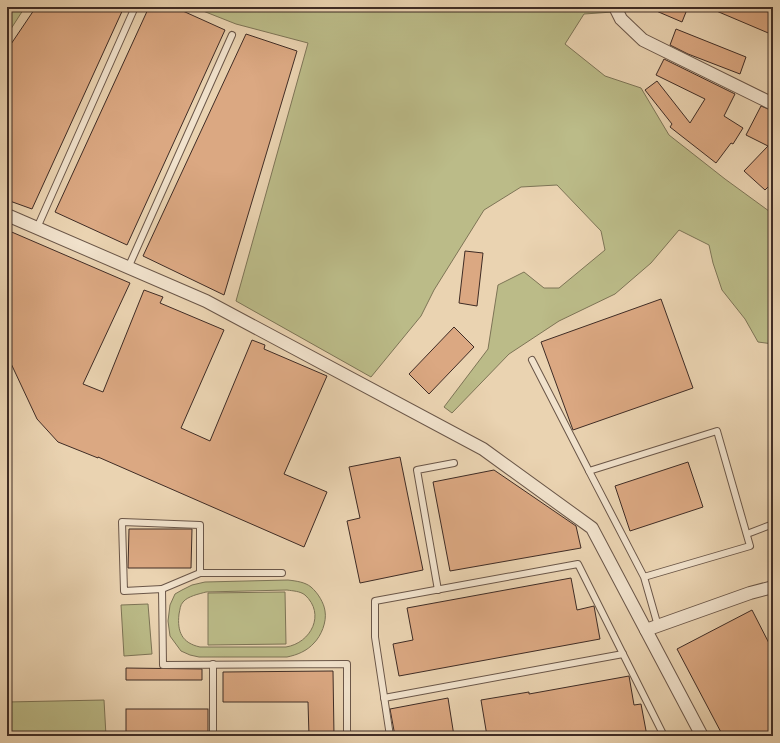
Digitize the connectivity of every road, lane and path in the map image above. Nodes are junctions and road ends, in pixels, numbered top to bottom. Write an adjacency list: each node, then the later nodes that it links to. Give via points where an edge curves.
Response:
1 (135, 7): 6 (lane)
2 (615, 7): 4 (street, via 621,19 643,40)
3 (232, 35): 7 (lane)
4 (773, 104)
5 (7, 215): 6 (street)
6 (37, 228): 7 (street)
7 (128, 268): 20 (street, via 206,301 483,449 592,528)
8 (532, 360): 10 (lane)
9 (454, 463): 18 (lane, via 416,470)
10 (589, 471): 12 (lane, via 716,431); 15 (lane)
11 (773, 524): 12 (lane)
12 (747, 534): 15 (lane, via 750,546)
13 (200, 573): 14 (lane); 17 (lane); 17 (lane, via 200,524 122,522 124,591)
14 (282, 573)
15 (644, 577): 19 (lane)
16 (773, 587): 19 (street)
17 (162, 589): 22 (lane, via 163,665)
18 (438, 590): 21 (lane, via 578,564); 23 (lane, via 375,601 375,637)
19 (658, 626): 20 (street)
20 (646, 630): 28 (street)
21 (623, 654): 23 (lane); 27 (lane)
22 (213, 664): 24 (lane); 25 (lane, via 347,664)
23 (384, 698): 26 (lane)
24 (213, 736)
25 (347, 736)
26 (390, 736)
27 (664, 736)
28 (702, 736)

